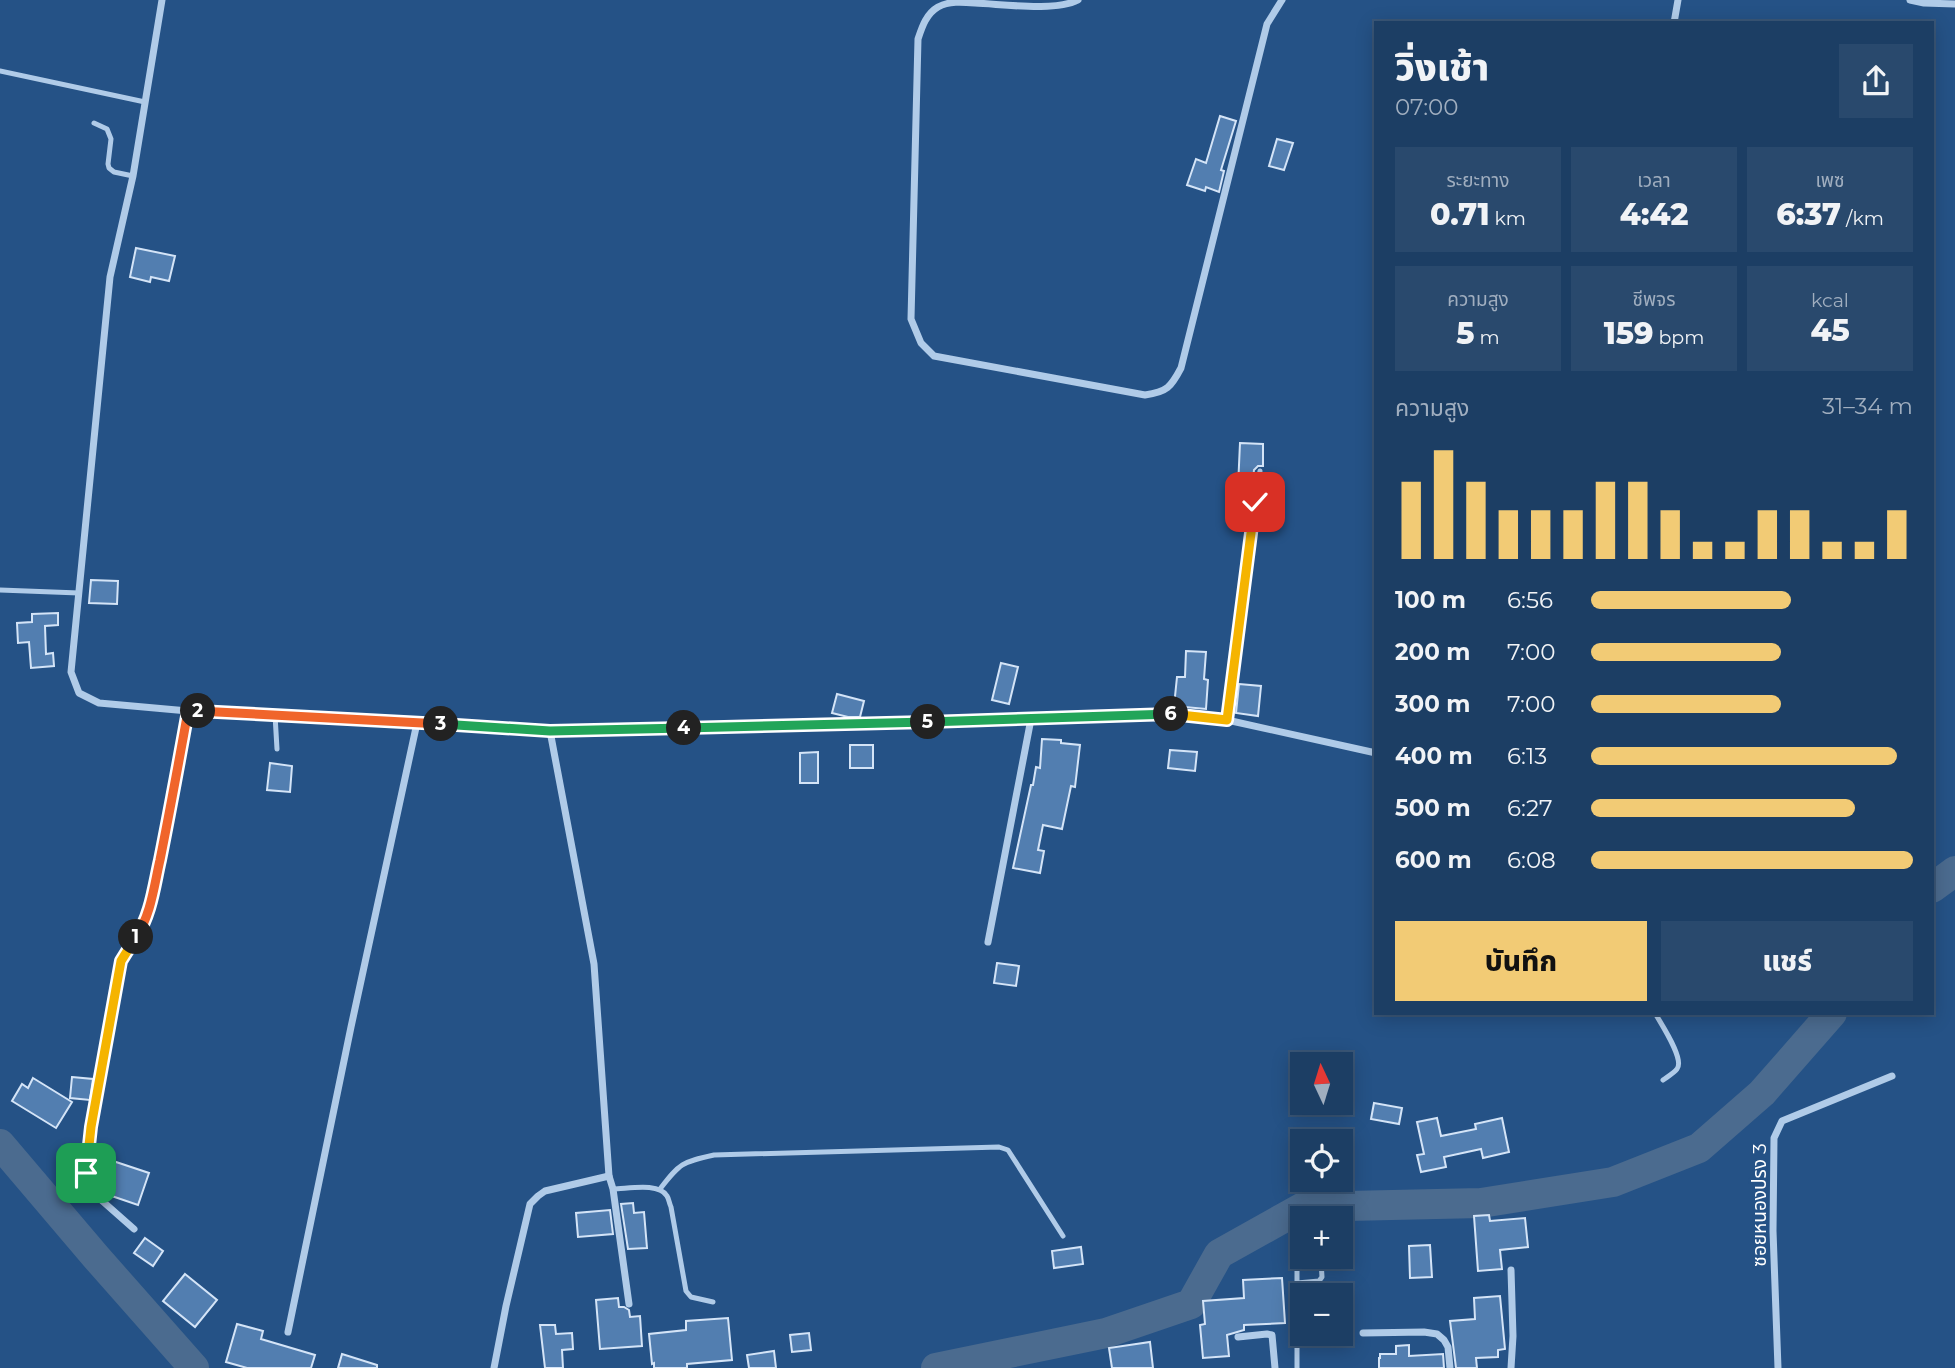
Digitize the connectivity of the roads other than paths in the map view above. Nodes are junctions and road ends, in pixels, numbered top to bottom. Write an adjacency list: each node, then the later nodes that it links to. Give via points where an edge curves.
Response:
1 (162, 0): 9 (street)
2 (1078, 0): 3 (street, via 1047,6 955,2 937,8 924,20 918,39 911,319 921,342 934,356 1145,395 1167,388 1181,368 1267,24)
3 (1282, 0)
4 (1678, 0): 7 (street)
5 (1910, 0): 6 (street)
6 (1955, 4)
7 (1674, 21)
8 (0, 71): 9 (lane)
9 (145, 102): 11 (street)
10 (93, 123): 11 (lane, via 107,129 111,139 109,168)
11 (133, 176): 14 (street, via 110,277)
12 (1260, 471): 18 (lane)
13 (0, 590): 14 (lane)
14 (79, 593): 15 (street, via 71,672 79,693 99,703)
15 (188, 711): 16 (street); 30 (street, via 150,905 144,925 121,961 87,1149 91,1191)
16 (275, 715): 19 (street); 21 (lane)
17 (1031, 719): 18 (street, via 1167,714); 20 (street); 23 (street)
18 (1227, 720): 22 (street)
19 (417, 723): 20 (street); 38 (street)
20 (550, 731): 27 (street, via 594,964)
21 (277, 749)
22 (1374, 753)
23 (988, 942)
24 (1656, 1015): 26 (lane, via 1680,1061 1678,1069)
25 (1892, 1076): 47 (street, ซอยหนองปรง 3, via 1782,1121 1777,1129 1773,1231)
26 (1663, 1080)
27 (610, 1176): 28 (street); 42 (street, via 545,1191 530,1204)
28 (613, 1189): 29 (lane); 37 (street)
29 (660, 1189): 31 (lane, via 676,1168 714,1155 999,1147 1008,1150); 36 (lane, via 671,1206 686,1291 691,1297)
30 (134, 1229)
31 (1063, 1236)
32 (1297, 1269): 35 (lane)
33 (1322, 1269): 35 (lane, via 1319,1281)
34 (1511, 1270): 46 (street)
35 (1297, 1283)
36 (713, 1302)
37 (629, 1304)
38 (288, 1332)
39 (1363, 1333): 45 (street, via 1437,1334 1448,1347)
40 (1238, 1337): 43 (street, via 1272,1335)
41 (1297, 1346): 44 (lane)
42 (495, 1368)
43 (1275, 1368)
44 (1297, 1368)
45 (1450, 1368)
46 (1511, 1368)
47 (1778, 1368)

